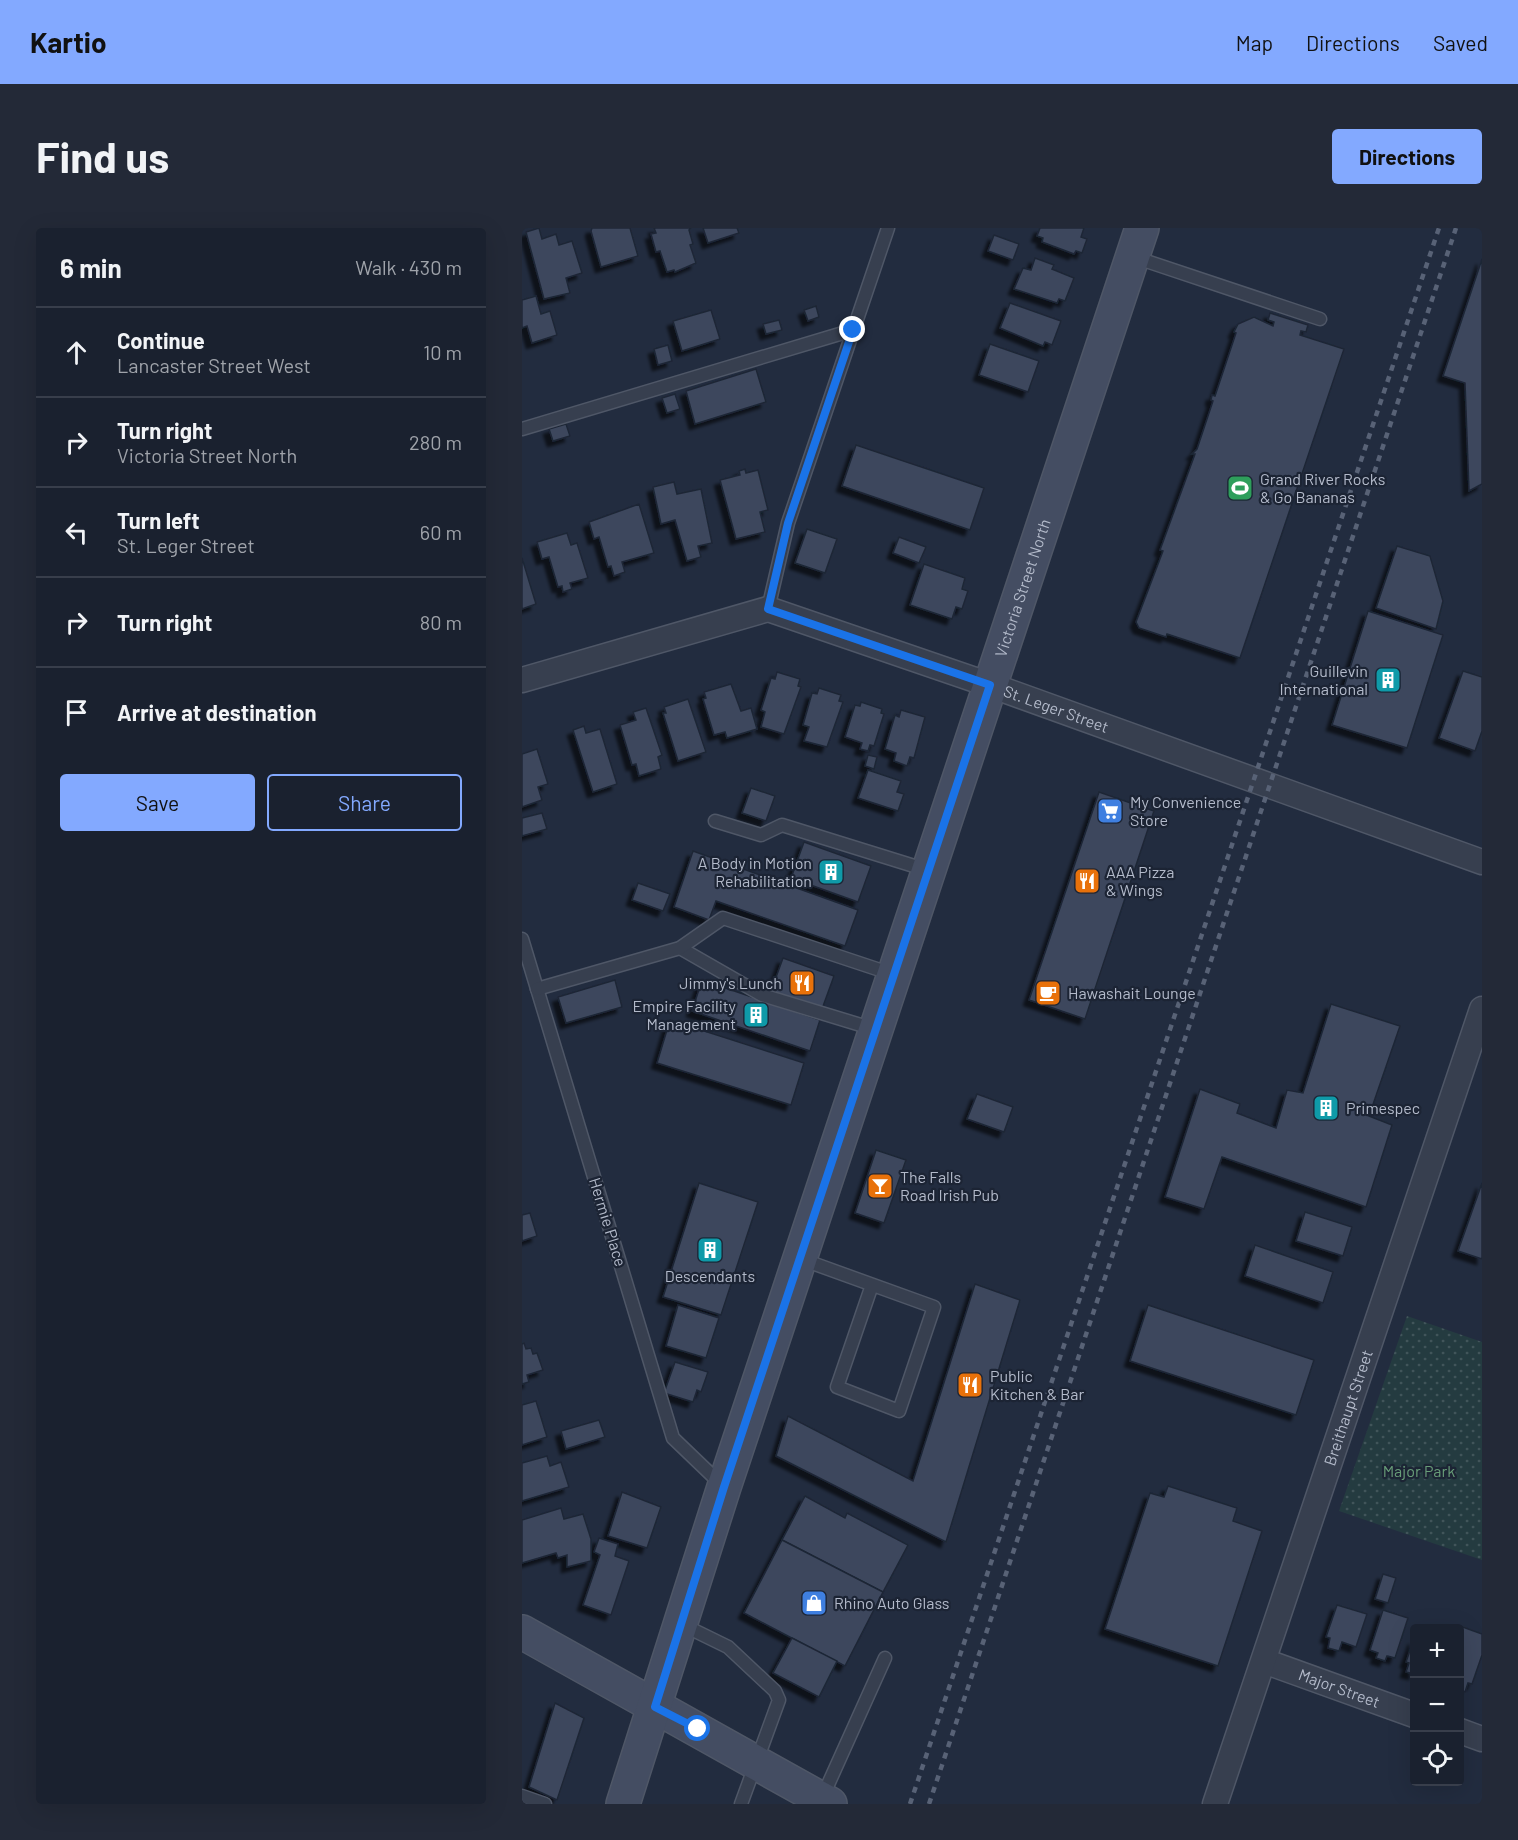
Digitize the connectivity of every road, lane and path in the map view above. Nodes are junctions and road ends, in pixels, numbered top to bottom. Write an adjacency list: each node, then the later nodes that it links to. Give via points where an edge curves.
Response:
1 (888, 228): 4 (lane)
2 (1138, 242): 3 (lane); 8 (main road, Victoria Street North)
3 (1320, 319)
4 (853, 330): 5 (lane); 6 (lane, via 788,523)
5 (522, 429)
6 (768, 609): 7 (street); 8 (street, St. Leger Street)
7 (522, 680)
8 (990, 685): 10 (street, St. Leger Street); 11 (main road, Victoria Street North)
9 (715, 821): 11 (lane, via 761,835 782,825)
10 (1482, 862)
11 (928, 871): 14 (main road, Victoria Street North)
12 (522, 939): 15 (lane, Hermie Place)
13 (680, 948): 14 (lane, via 723,918); 15 (lane); 17 (lane, via 762,995)
14 (894, 975): 17 (main road, Victoria Street North)
15 (537, 989): 20 (lane, Hermie Place, via 673,1438)
16 (1482, 1009): 24 (street, Breithaupt Street)
17 (875, 1029): 18 (main road, Victoria Street North)
18 (800, 1258): 19 (lane); 20 (main road, Victoria Street North)
19 (872, 1285): 19 (lane, via 934,1307 899,1411 837,1387)
20 (724, 1487): 21 (main road, Victoria Street North)
21 (682, 1624): 25 (main road, Victoria Street North); 29 (lane, via 728,1647 775,1691 779,1700 772,1726)
22 (522, 1632): 25 (main road)
23 (885, 1658): 31 (lane)
24 (1264, 1661): 26 (street, Major Street); 35 (street, Breithaupt Street)
25 (655, 1707): 29 (main road); 33 (main road, Victoria Street North)
26 (1410, 1714)
27 (1463, 1732): 28 (street)
28 (1482, 1739)
29 (755, 1761): 31 (main road); 34 (lane)
30 (522, 1796): 32 (lane)
31 (826, 1802)
32 (545, 1804)
33 (623, 1804)
34 (741, 1804)
35 (1215, 1804)

